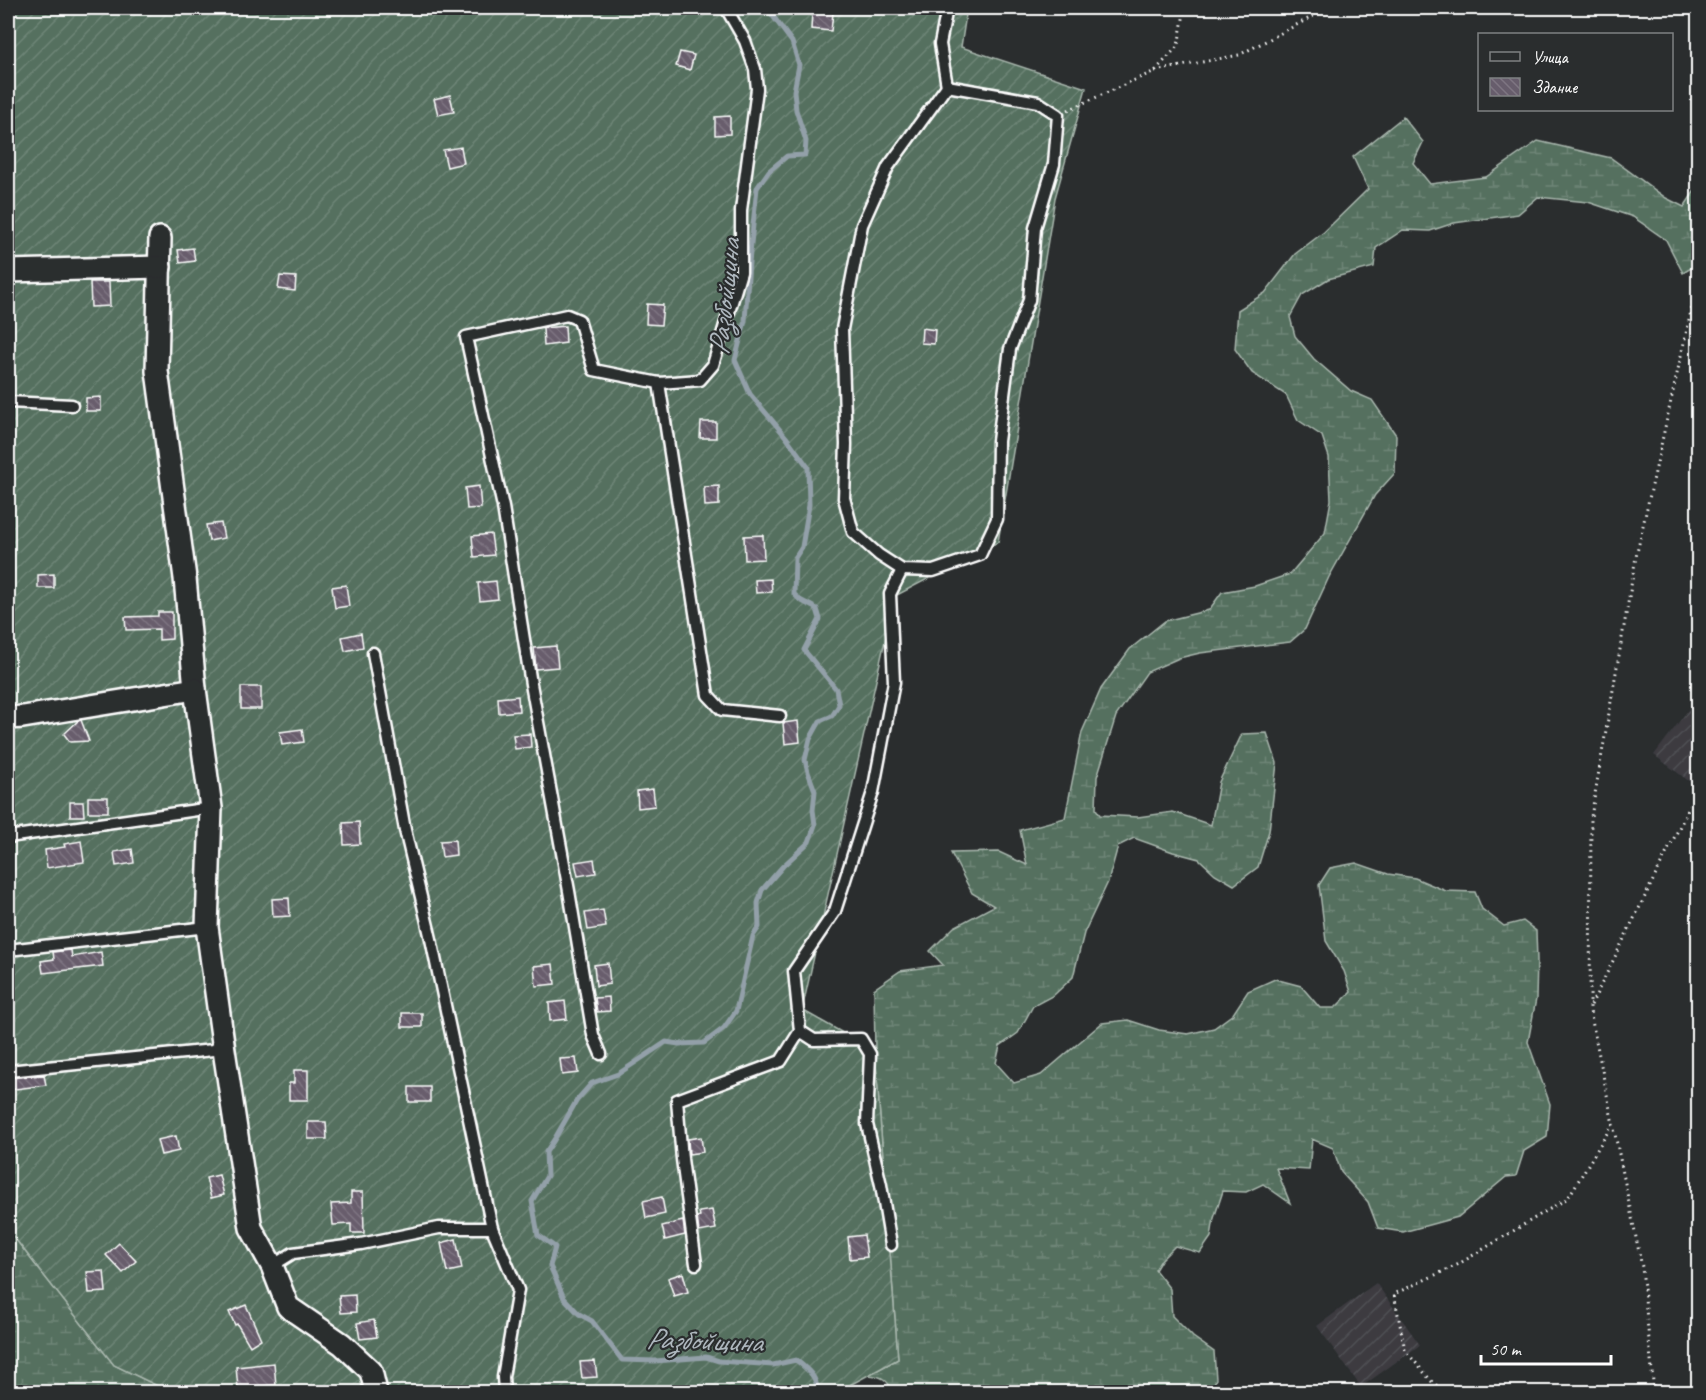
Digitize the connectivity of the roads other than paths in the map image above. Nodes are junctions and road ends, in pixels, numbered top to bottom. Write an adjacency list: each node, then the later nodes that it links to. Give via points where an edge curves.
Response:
1 (726, 8): 7 (lane, via 745,41 757,89 741,210 741,272 713,365 700,380)
2 (947, 8): 3 (lane, via 940,45)
3 (947, 86): 10 (lane, via 888,167 862,225 842,329 844,498 854,532); 10 (lane, via 1038,102 1058,115 1054,164 1035,228 1029,300 1010,349 998,441 997,519 980,555 933,571)
4 (160, 238): 5 (street)
5 (160, 267): 6 (street); 12 (street, via 157,371 185,578)
6 (8, 271)
7 (659, 383): 13 (lane, via 708,695 722,710); 21 (lane, via 594,370 579,320 567,315 466,337 503,507 593,1035)
8 (8, 402): 9 (lane)
9 (72, 405)
10 (902, 570): 19 (lane, via 890,594 894,682 873,792 835,911 794,971)
11 (373, 653): 23 (lane, via 405,830)
12 (195, 689): 14 (street); 15 (street)
13 (780, 716)
14 (8, 718)
15 (211, 808): 16 (lane); 17 (street)
16 (8, 837)
17 (207, 927): 18 (lane); 20 (street)
18 (8, 950)
19 (800, 1031): 24 (lane, via 814,1040 861,1039 870,1054 867,1124); 25 (lane, via 781,1061 677,1100)
20 (223, 1048): 22 (lane); 26 (street, via 251,1228)
21 (601, 1054)
22 (8, 1071)
23 (492, 1228): 26 (lane, via 439,1228 361,1244 293,1252); 28 (lane, via 518,1290 503,1377)
24 (891, 1245)
25 (696, 1264)
26 (272, 1266): 27 (street, via 288,1307 342,1344 371,1371)
27 (376, 1392)
28 (504, 1392)

